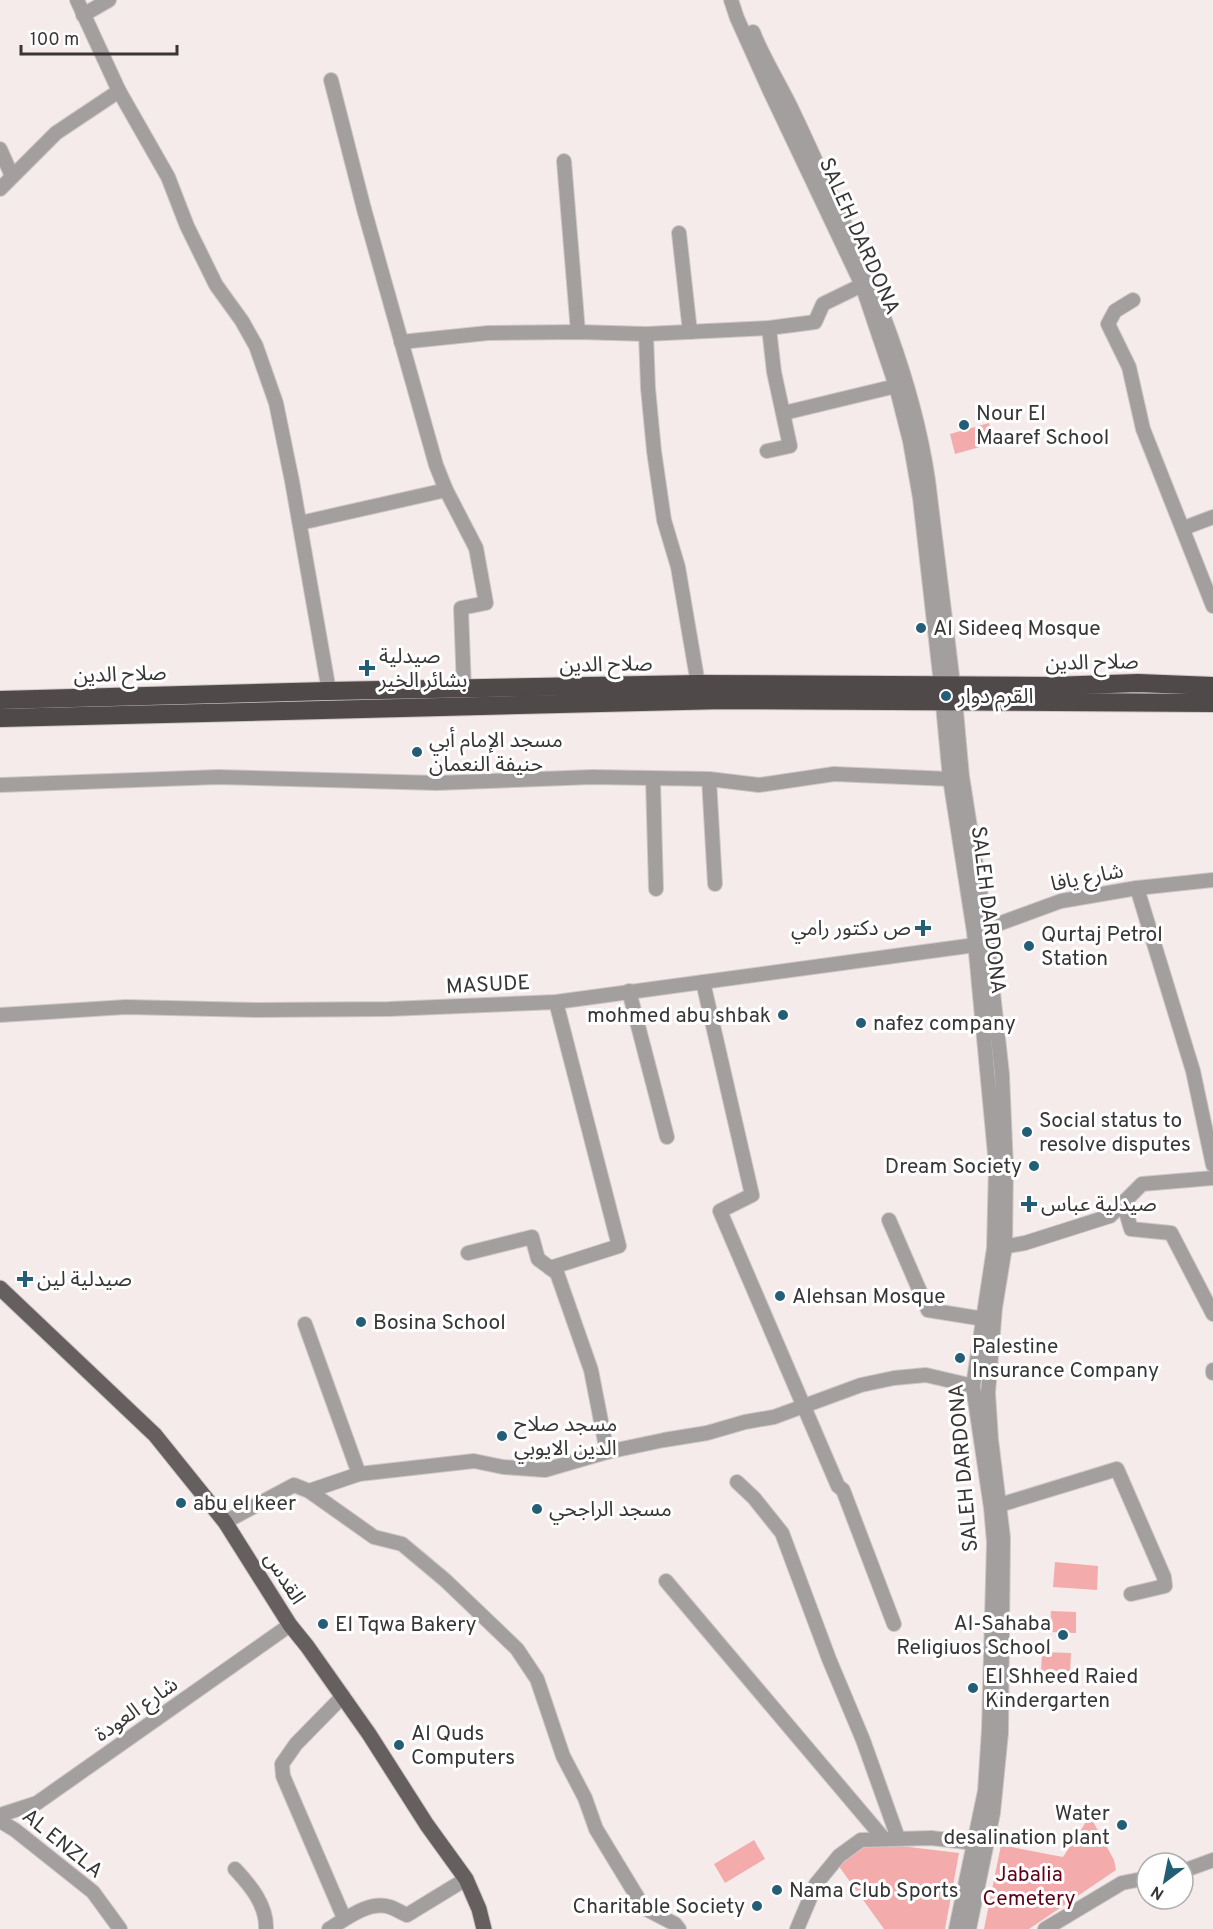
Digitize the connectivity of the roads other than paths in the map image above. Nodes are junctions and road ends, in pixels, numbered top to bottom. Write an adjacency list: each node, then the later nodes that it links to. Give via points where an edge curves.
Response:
1 (77, 0): 5 (street)
2 (109, 0): 5 (street)
3 (731, 0): 13 (street, SALEH DARDONA)
4 (741, 0): 32 (street, SALEH DARDONA, via 754,36 868,274 892,335 924,450)
5 (83, 15): 7 (street)
6 (331, 80): 19 (street)
7 (119, 92): 10 (street, via 56,133); 25 (street, via 168,177 216,285 256,346 276,403)
8 (0, 149): 10 (street)
9 (564, 161): 16 (street)
10 (12, 176): 11 (street)
11 (0, 189)
12 (679, 233): 17 (street)
13 (862, 285): 15 (street, via 823,304 815,322); 20 (street, SALEH DARDONA)
14 (1133, 300): 26 (street, via 1115,311 1108,324 1129,367 1143,429)
15 (769, 328): 17 (street); 21 (street)
16 (578, 332): 18 (street); 19 (street, via 488,333)
17 (690, 332): 18 (street)
18 (646, 334): 28 (street, via 654,452 664,520 678,567)
19 (401, 342): 23 (street)
20 (896, 386): 21 (street); 32 (street, SALEH DARDONA, via 920,498)
21 (784, 413): 22 (street, via 790,446)
22 (767, 451)
23 (446, 490): 25 (street); 30 (street, via 476,548 486,603 460,608)
24 (1213, 517): 26 (street)
25 (300, 524): 31 (street)
26 (1184, 528): 27 (street)
27 (1212, 598)
28 (698, 684): 30 (highway, صلاح الدين); 32 (highway, صلاح الدين)
29 (1213, 686): 32 (highway, صلاح الدين, via 1138,683)
30 (464, 689): 31 (highway, صلاح الدين)
31 (329, 691): 33 (highway, صلاح الدين)
32 (948, 692): 34 (highway, صلاح الدين); 35 (highway, صلاح الدين); 38 (street, SALEH DARDONA); 44 (street, SALEH DARDONA, via 962,776)
33 (0, 700)
34 (1213, 703)
35 (0, 718)
36 (653, 779): 37 (street); 39 (street, via 592,777 437,783 218,777); 43 (street)
37 (709, 779): 38 (street, via 759,785 834,774); 41 (street)
38 (950, 779): 44 (street, SALEH DARDONA)
39 (0, 784)
40 (1213, 880): 42 (street, شارع يافا)
41 (715, 884)
42 (1137, 888): 44 (street, شارع يافا, via 1060,901); 50 (street, via 1193,1071)
43 (656, 889)
44 (979, 935): 45 (street, MASUDE); 54 (street, SALEH DARDONA)
45 (703, 982): 46 (street, MASUDE); 62 (street, via 752,1195 720,1211)
46 (629, 991): 47 (street, MASUDE); 49 (street)
47 (556, 1002): 48 (street, MASUDE, via 389,1009 126,1006); 56 (street, via 619,1246)
48 (0, 1015)
49 (667, 1137)
50 (1213, 1165)
51 (1213, 1178): 52 (street, via 1142,1184)
52 (1123, 1202): 54 (street, via 1110,1216); 58 (street, via 1131,1229 1171,1233)
53 (889, 1220): 59 (street, via 928,1310)
54 (999, 1248): 59 (street, SALEH DARDONA); 67 (street, SALEH DARDONA, via 988,1393)
55 (468, 1254): 56 (street, via 532,1237 538,1259)
56 (550, 1268): 63 (street, via 557,1273 591,1370)
57 (0, 1290): 68 (main road, القدس, via 155,1435)
58 (1213, 1314)
59 (984, 1319): 61 (street, SALEH DARDONA)
60 (305, 1324): 64 (street)
61 (973, 1386): 62 (street, via 926,1375 894,1378 861,1385); 67 (street, SALEH DARDONA)
62 (804, 1407): 63 (street, via 707,1433); 71 (street, via 843,1490)
63 (607, 1452): 64 (street, via 545,1470 474,1461)
64 (359, 1474): 66 (street)
65 (737, 1482): 76 (street, via 782,1533 863,1740)
66 (309, 1491): 68 (street, via 294,1485); 88 (street, via 374,1538 402,1544 517,1649 537,1679 563,1756 596,1829 644,1908)
67 (996, 1507): 70 (street, via 1117,1469 1164,1577 1165,1586); 77 (street, SALEH DARDONA, via 989,1729 985,1791); 91 (street, SALEH DARDONA, via 1004,1566 1001,1733 987,1853)
68 (225, 1522): 72 (main road, القدس)
69 (666, 1581): 76 (street)
70 (1131, 1594)
71 (894, 1624)
72 (290, 1625): 73 (main road, القدس); 74 (street, شارع العودة, via 38,1803)
73 (343, 1696): 81 (main road, القدس); 83 (street, via 282,1764 283,1776)
74 (0, 1815)
75 (0, 1821): 84 (street, AL ENZLA, via 93,1892)
76 (891, 1839): 77 (street); 89 (street, via 861,1840 839,1856 816,1884)
77 (975, 1843): 90 (street, SALEH DARDONA)
78 (1213, 1860): 79 (street)
79 (1195, 1867)
80 (235, 1869): 85 (street, via 259,1900)
81 (466, 1879): 83 (street, via 407,1916 388,1906 368,1908); 87 (main road, القدس)
82 (1135, 1880): 92 (street, via 1122,1883)
83 (344, 1918): 86 (street)
84 (120, 1929)
85 (266, 1929)
86 (329, 1929)
87 (484, 1929)
88 (679, 1929)
89 (797, 1929)
90 (956, 1929)
91 (969, 1929)
92 (1045, 1929)

